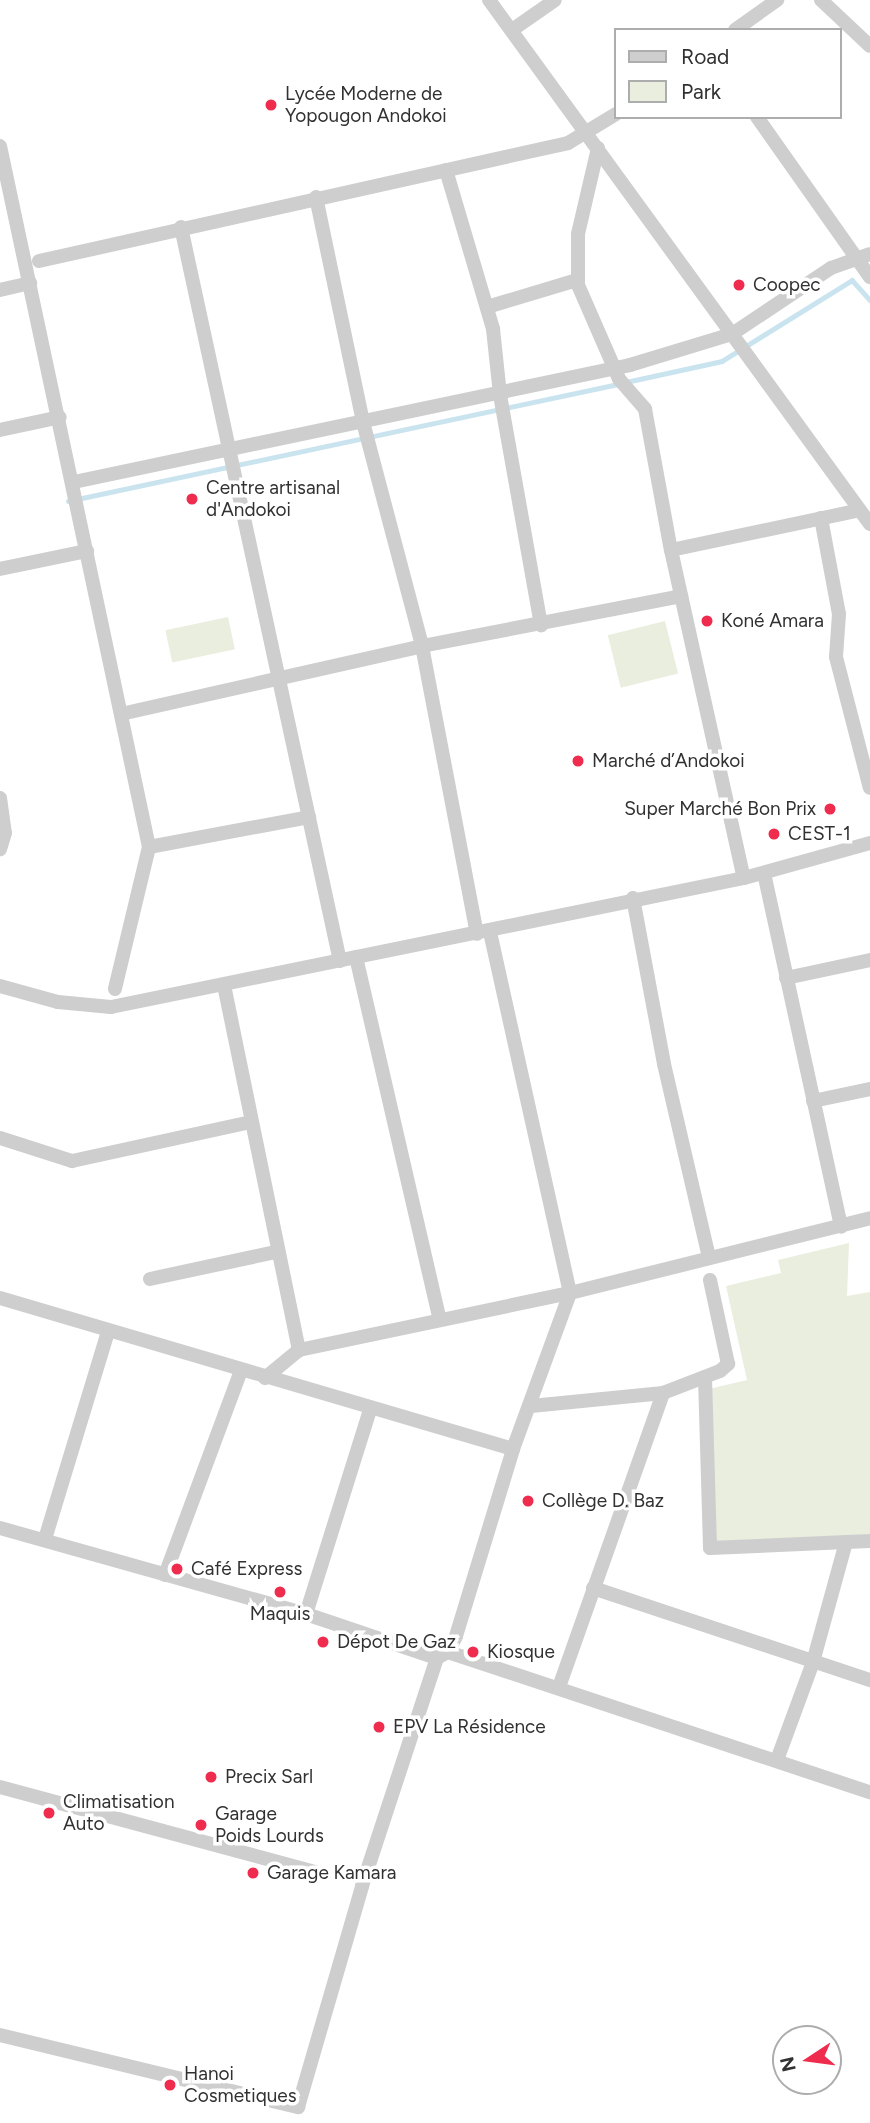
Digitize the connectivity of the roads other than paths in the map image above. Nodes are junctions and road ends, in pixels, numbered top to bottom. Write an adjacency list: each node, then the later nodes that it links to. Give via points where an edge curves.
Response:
1 (489, 0): 6 (street)
2 (555, 0): 6 (street)
3 (777, 0): 5 (street)
4 (821, 0): 7 (street)
5 (738, 28)
6 (512, 30): 10 (street)
7 (870, 46)
8 (614, 115): 10 (street)
9 (759, 119): 16 (street)
10 (589, 134): 12 (street); 13 (street, via 568,143)
11 (0, 146): 20 (street)
12 (598, 148): 19 (street, via 578,234); 23 (street)
13 (446, 170): 14 (street); 22 (street)
14 (316, 197): 15 (street); 27 (street)
15 (180, 227): 17 (street); 29 (street)
16 (864, 255): 18 (street); 23 (street, via 831,268)
17 (39, 261)
18 (870, 277)
19 (577, 280): 22 (street); 24 (street, via 585,309)
20 (30, 283): 21 (street); 26 (street)
21 (0, 290)
22 (487, 307): 25 (street)
23 (732, 334): 24 (street); 31 (street)
24 (614, 369): 25 (street); 34 (street, via 645,409)
25 (500, 396): 27 (street); 38 (street)
26 (60, 417): 28 (street); 30 (street)
27 (363, 422): 29 (street); 39 (street)
28 (0, 430)
29 (229, 451): 30 (street); 40 (street)
30 (75, 482): 35 (street)
31 (860, 510): 32 (street); 33 (street)
32 (821, 518): 34 (street); 42 (street, via 839,614 836,657)
33 (870, 524)
34 (671, 550): 37 (street)
35 (87, 551): 36 (street); 41 (street)
36 (0, 569)
37 (681, 596): 38 (street); 50 (street)
38 (541, 625): 39 (street)
39 (422, 646): 40 (street); 52 (street)
40 (281, 680): 41 (street); 44 (street)
41 (121, 714): 47 (street)
42 (870, 788)
43 (0, 799): 45 (street)
44 (309, 817): 47 (street); 55 (street)
45 (3, 832): 48 (street)
46 (870, 843): 49 (street)
47 (149, 847): 59 (street)
48 (0, 849)
49 (764, 873): 50 (street); 56 (street)
50 (744, 878): 51 (street)
51 (633, 898): 52 (street); 67 (street, via 664,1064)
52 (484, 932): 53 (street); 70 (street)
53 (356, 957): 55 (street); 72 (street)
54 (870, 960): 56 (street)
55 (340, 961): 57 (street)
56 (786, 978): 61 (street)
57 (224, 985): 58 (street, via 111,1007 58,1002); 62 (street)
58 (0, 986)
59 (115, 989)
60 (870, 1089): 61 (street)
61 (813, 1101): 65 (street)
62 (251, 1122): 63 (street, via 72,1161); 66 (street)
63 (0, 1138)
64 (870, 1219): 65 (street)
65 (841, 1227): 67 (street)
66 (276, 1252): 68 (street); 74 (street)
67 (709, 1257): 70 (street)
68 (150, 1279)
69 (710, 1280): 77 (street, via 728,1364)
70 (570, 1293): 72 (street); 79 (street)
71 (0, 1298): 73 (street)
72 (439, 1317): 74 (street)
73 (108, 1331): 75 (street); 83 (street)
74 (299, 1350): 76 (street)
75 (241, 1371): 76 (street); 86 (street)
76 (265, 1378): 80 (street)
77 (705, 1378): 78 (street); 85 (street, via 710,1548)
78 (663, 1392): 79 (street); 87 (street)
79 (531, 1406): 81 (street)
80 (370, 1410): 81 (street); 88 (street)
81 (513, 1449): 89 (street)
82 (0, 1528): 83 (street)
83 (45, 1539): 86 (street)
84 (870, 1541): 85 (street)
85 (846, 1542): 90 (street)
86 (165, 1575): 88 (street)
87 (593, 1588): 90 (street); 92 (street)
88 (306, 1615): 89 (street)
89 (443, 1655): 92 (street); 97 (street, via 373,1849 298,2107)
90 (813, 1662): 91 (street); 93 (street)
91 (870, 1680)
92 (559, 1687): 93 (street)
93 (777, 1760): 95 (street)
94 (0, 1787): 96 (street)
95 (870, 1793)
96 (322, 1874)
97 (0, 2035)

